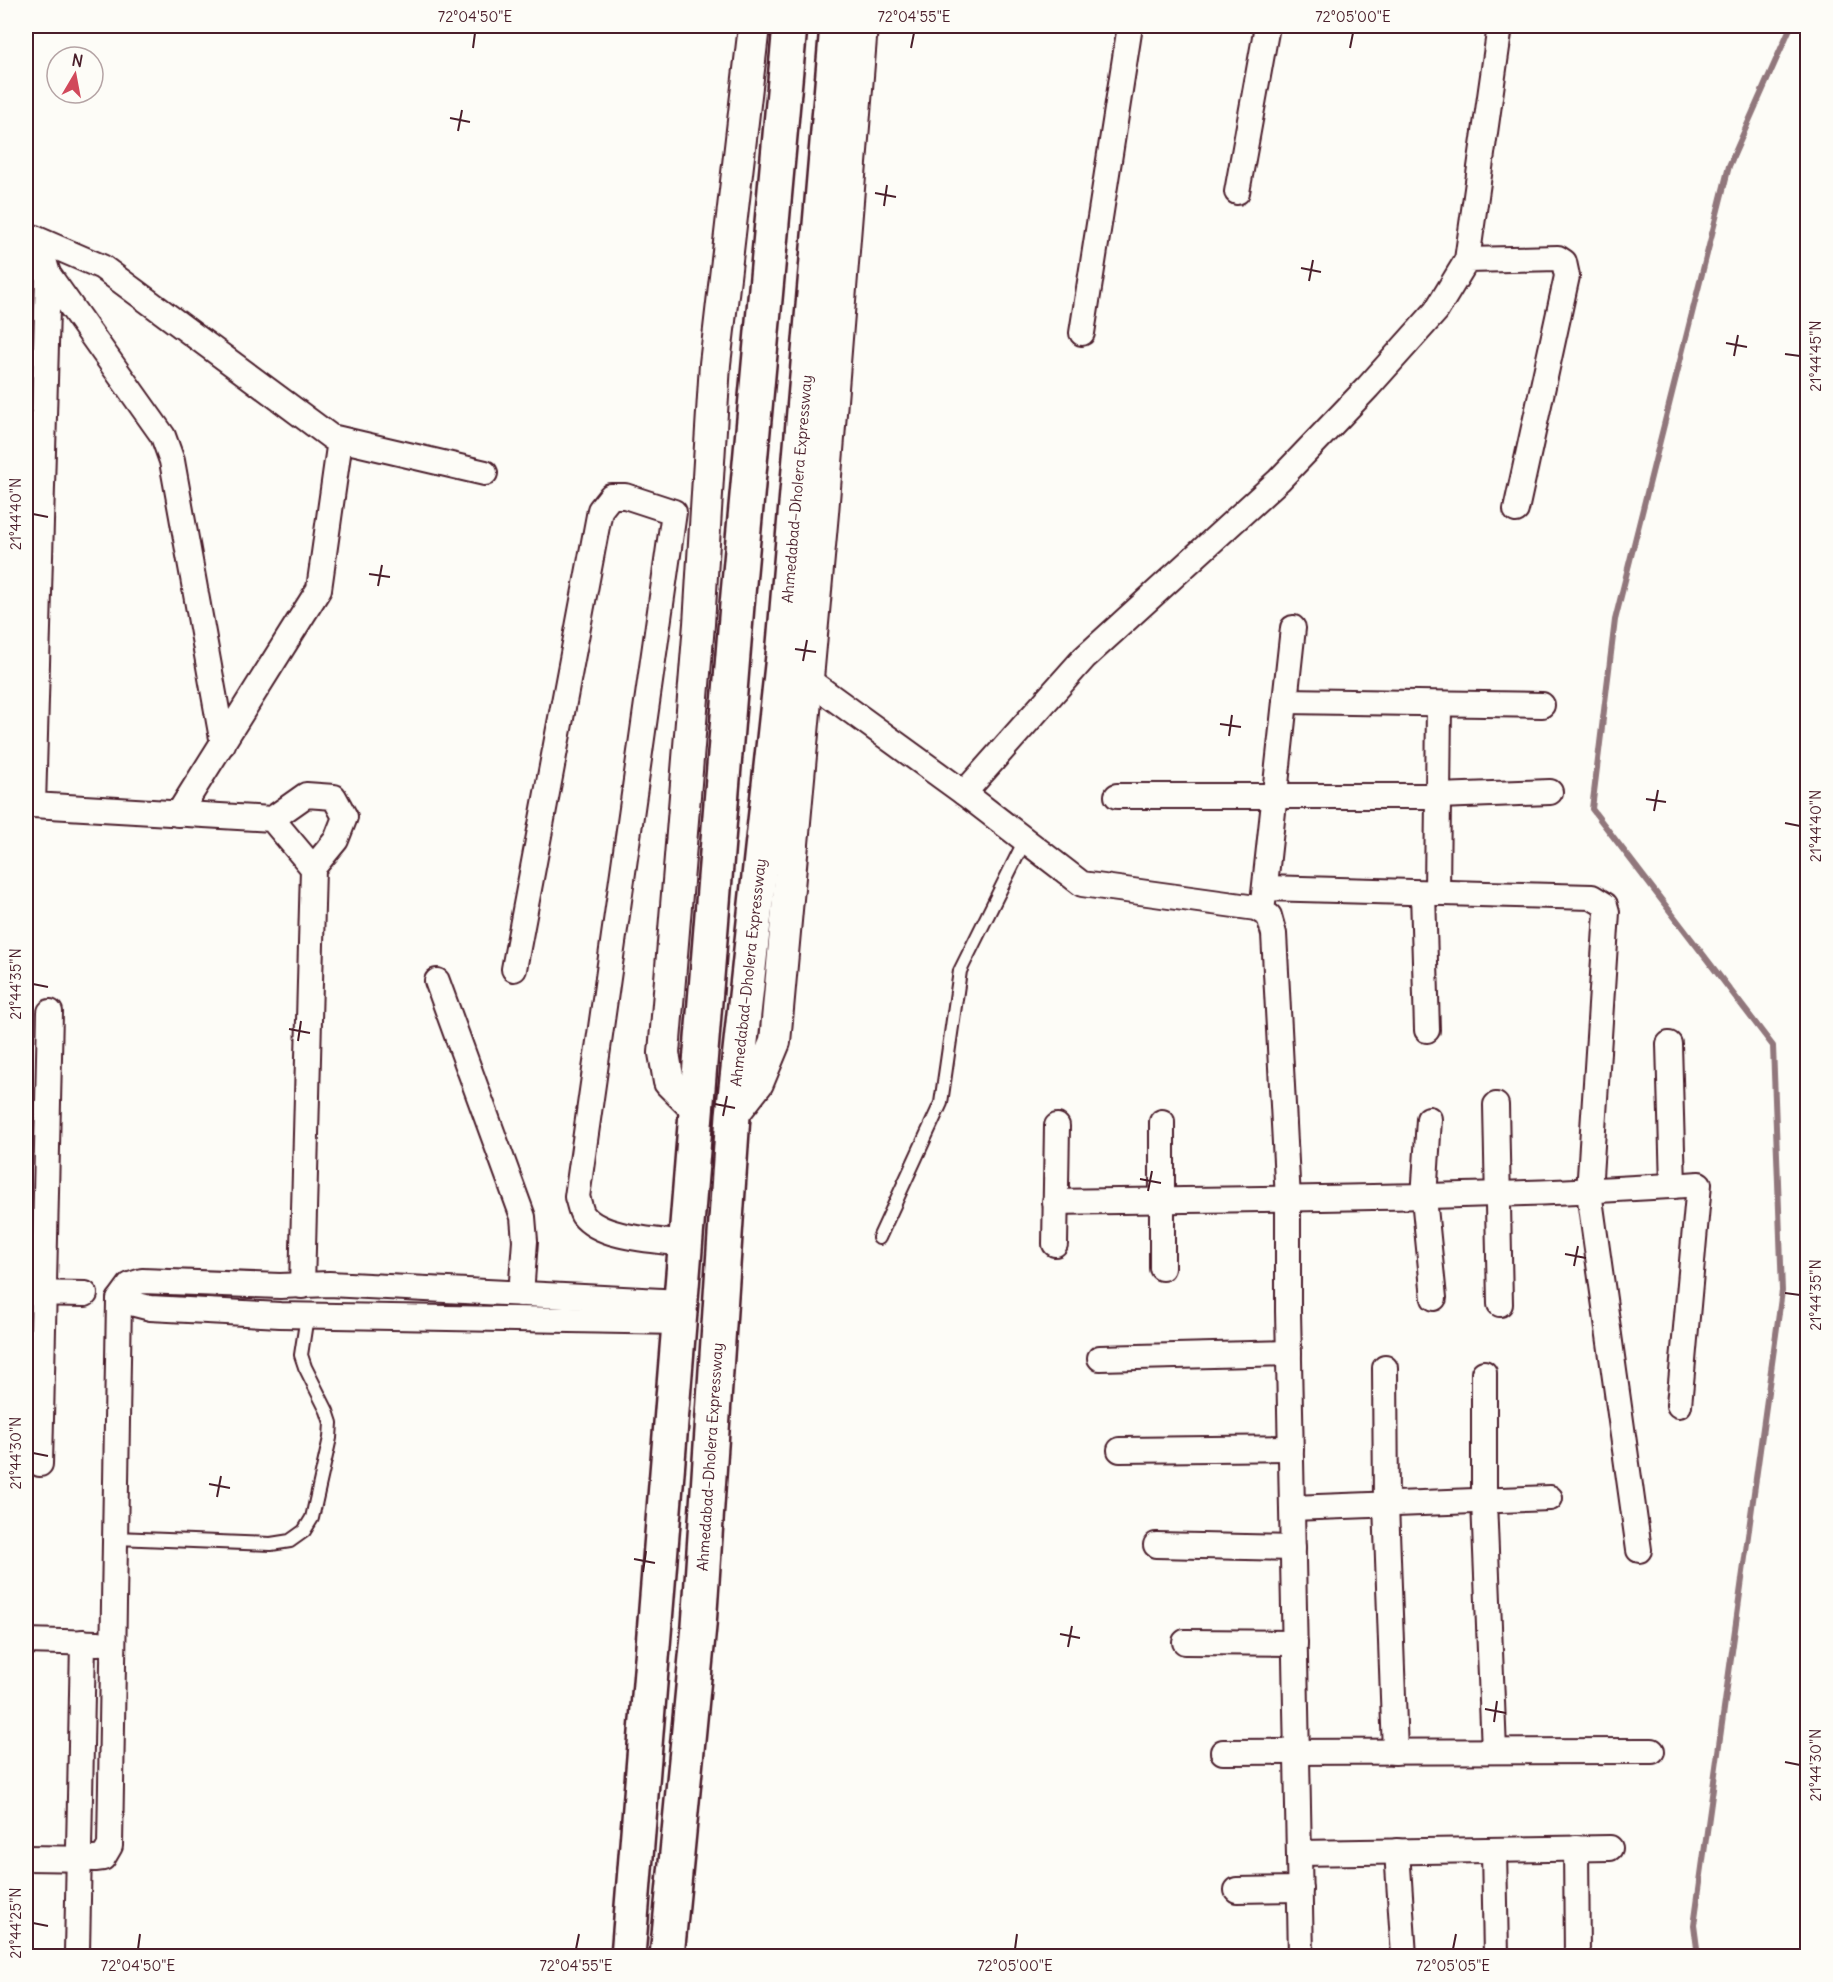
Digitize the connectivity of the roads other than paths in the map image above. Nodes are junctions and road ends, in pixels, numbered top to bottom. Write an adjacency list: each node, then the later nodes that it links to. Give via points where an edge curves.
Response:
1 (754, 26): 17 (street, via 715,364)
2 (790, 26): 44 (highway, via 736,616)
3 (837, 26): 45 (highway, Ahmedabad–Dholera Expressway, via 784,645)
4 (862, 26): 19 (street)
5 (1130, 26): 12 (street)
6 (1267, 26): 8 (street)
7 (1500, 26): 10 (street)
8 (1237, 192)
9 (27, 234): 11 (street, via 42,253); 13 (street, via 102,267 323,432)
10 (1467, 260): 15 (street, via 1558,258 1567,267); 25 (street, via 1436,311 1368,387 1279,480 1084,658)
11 (48, 274): 23 (street, via 163,436 172,461); 29 (street)
12 (1082, 333)
13 (340, 440): 14 (street); 23 (street, via 319,589)
14 (485, 472)
15 (1516, 510)
16 (674, 512): 17 (street); 37 (street, via 625,496 611,496 600,510); 58 (street, via 577,1197 583,1215 598,1227 621,1235)
17 (706, 517): 44 (street, via 664,1053 669,1082)
18 (1293, 628): 20 (street)
19 (807, 679): 25 (street); 45 (street, via 775,1041 758,1083)
20 (1285, 701): 21 (street); 27 (street)
21 (1439, 704): 22 (street); 28 (street)
22 (1542, 705)
23 (223, 744): 30 (street)
24 (1550, 792): 28 (street)
25 (964, 793): 32 (street)
26 (1117, 796): 27 (street)
27 (1275, 796): 28 (street); 34 (street)
28 (1438, 796): 35 (street)
29 (29, 805): 30 (street)
30 (178, 814): 31 (street)
31 (272, 819): 33 (street); 33 (street, via 306,795 334,798 345,817 336,840)
32 (1025, 840): 36 (street, via 1082,884 1256,908); 57 (lane, via 960,971 941,1103)
33 (314, 868): 62 (street)
34 (1265, 888): 35 (street); 36 (street)
35 (1430, 893): 40 (street); 51 (street, via 1592,897 1605,905)
36 (1262, 912): 55 (street, via 1269,916 1274,934)
37 (514, 969)
38 (437, 981): 65 (street, via 523,1217)
39 (50, 1012): 42 (street)
40 (1427, 1030)
41 (1669, 1044): 50 (street)
42 (37, 1104): 49 (street)
43 (1496, 1104): 52 (street)
44 (697, 1110): 58 (highway)
45 (733, 1115): 109 (highway, Ahmedabad–Dholera Expressway, via 699,1626)
46 (1429, 1119): 53 (street)
47 (1162, 1122): 54 (street)
48 (1057, 1126): 56 (street)
49 (36, 1177): 63 (street)
50 (1673, 1186): 51 (street); 76 (street, via 1699,1184)
51 (1589, 1192): 52 (street); 87 (street)
52 (1496, 1194): 53 (street); 68 (street)
53 (1424, 1198): 55 (street); 66 (street)
54 (1163, 1200): 55 (street); 56 (street); 60 (street)
55 (1288, 1200): 72 (street)
56 (1055, 1202): 59 (street)
57 (879, 1238)
58 (686, 1244): 69 (highway)
59 (1055, 1244)
60 (1162, 1268)
61 (329, 1284): 62 (street); 65 (street); 71 (street)
62 (291, 1286): 67 (street, via 142,1281 130,1285); 70 (street)
63 (34, 1294): 64 (street); 79 (street)
64 (85, 1294)
65 (521, 1294): 69 (street)
66 (1434, 1298)
67 (119, 1300): 70 (street, via 150,1308); 84 (street)
68 (1500, 1304)
69 (681, 1312): 71 (street); 108 (highway)
70 (280, 1315): 71 (street)
71 (318, 1316): 84 (lane, via 302,1355 331,1423 312,1518 304,1532 271,1544)
72 (1289, 1353): 73 (street); 77 (street)
73 (1100, 1358)
74 (1385, 1368): 82 (street)
75 (1484, 1372): 81 (street)
76 (1679, 1405)
77 (1291, 1448): 78 (street); 83 (street)
78 (1120, 1450)
79 (40, 1464)
80 (1550, 1498): 81 (street)
81 (1484, 1501): 82 (street); 93 (street)
82 (1386, 1504): 83 (street); 97 (street)
83 (1292, 1508): 86 (street)
84 (116, 1538): 91 (street)
85 (1156, 1545): 86 (street)
86 (1293, 1548): 92 (street)
87 (1639, 1551)
88 (26, 1641): 89 (street)
89 (84, 1642): 91 (street); 104 (street)
90 (1185, 1642): 92 (street)
91 (114, 1643): 104 (street, via 110,1846 103,1858)
92 (1295, 1643): 96 (street)
93 (1494, 1751): 94 (street); 97 (street)
94 (1652, 1751)
95 (1223, 1752): 96 (street)
96 (1297, 1752): 97 (street); 102 (street)
97 (1395, 1752)
98 (1576, 1848): 99 (street); 100 (street); 113 (street)
99 (1610, 1848)
100 (1494, 1850): 101 (street); 112 (street)
101 (1397, 1851): 102 (street); 111 (street)
102 (1299, 1853): 105 (street)
103 (26, 1858): 104 (street)
104 (78, 1859): 107 (street)
105 (1300, 1889): 106 (street); 110 (street)
106 (1237, 1890)
107 (78, 1952)
108 (628, 1956)
109 (667, 1956)
110 (1302, 1956)
111 (1404, 1956)
112 (1496, 1956)
113 (1577, 1956)

